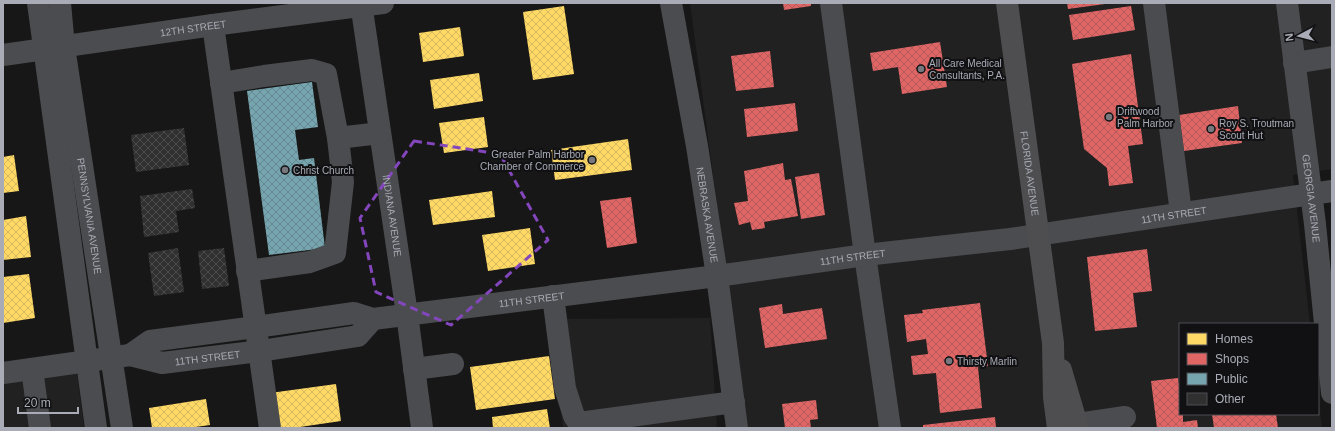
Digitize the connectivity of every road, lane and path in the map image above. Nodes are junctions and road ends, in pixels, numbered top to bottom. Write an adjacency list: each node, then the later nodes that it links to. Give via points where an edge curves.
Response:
1 (38, 3): 11 (street, PENNSYLVANIA AVENUE)
2 (60, 3): 11 (street, PENNSYLVANIA AVENUE)
3 (383, 3): 9 (street, 12TH STREET)
4 (671, 3): 24 (street, NEBRASKA AVENUE)
5 (831, 3): 22 (street)
6 (1007, 3): 21 (main road, FLORIDA AVENUE)
7 (1154, 3): 20 (street)
8 (1287, 3): 14 (street, GEORGIA AVENUE)
9 (361, 5): 10 (street, 12TH STREET); 16 (street, INDIANA AVENUE)
10 (213, 25): 11 (street, 12TH STREET); 15 (street)
11 (54, 48): 12 (street, 12TH STREET); 30 (street, PENNSYLVANIA AVENUE); 32 (street, PENNSYLVANIA AVENUE)
12 (3, 55)
13 (1332, 57): 14 (street)
14 (1294, 63): 19 (street, GEORGIA AVENUE)
15 (221, 83): 17 (street, via 312,70 326,74); 23 (street)
16 (380, 133): 17 (street); 26 (street, INDIANA AVENUE)
17 (338, 138): 23 (street, via 343,182 336,253 310,262)
18 (1332, 191): 19 (street, 11TH STREET)
19 (1310, 194): 20 (street, 11TH STREET); 31 (street, GEORGIA AVENUE)
20 (1181, 213): 21 (street, 11TH STREET)
21 (1039, 235): 22 (street, 11TH STREET); 40 (main road, FLORIDA AVENUE, via 1053,343)
22 (864, 256): 24 (street, 11TH STREET); 47 (street)
23 (247, 271): 28 (street)
24 (717, 276): 25 (street, 11TH STREET); 38 (street, NEBRASKA AVENUE)
25 (554, 296): 26 (street, 11TH STREET); 38 (street, via 565,388 574,416 580,422)
26 (407, 314): 27 (street, 11TH STREET); 35 (street, INDIANA AVENUE)
27 (373, 319): 28 (street, 11TH STREET, via 354,313); 29 (street, 11TH STREET, via 358,336)
28 (256, 327): 29 (street); 30 (street, 11TH STREET, via 150,341)
29 (260, 351): 30 (street, 11TH STREET, via 162,363); 44 (street)
30 (121, 356): 32 (street, 11TH STREET); 43 (street, PENNSYLVANIA AVENUE)
31 (1330, 357): 37 (street, GEORGIA AVENUE)
32 (87, 362): 34 (street, 11TH STREET); 42 (street, PENNSYLVANIA AVENUE)
33 (453, 364): 35 (street)
34 (32, 369): 36 (street, 11TH STREET); 41 (street)
35 (414, 369): 45 (street, INDIANA AVENUE)
36 (3, 372)
37 (1332, 393)
38 (734, 402): 46 (street, NEBRASKA AVENUE)
39 (1125, 417): 40 (street)
40 (1071, 427)
41 (40, 428)
42 (96, 428)
43 (122, 428)
44 (270, 428)
45 (422, 428)
46 (738, 428)
47 (890, 428)

